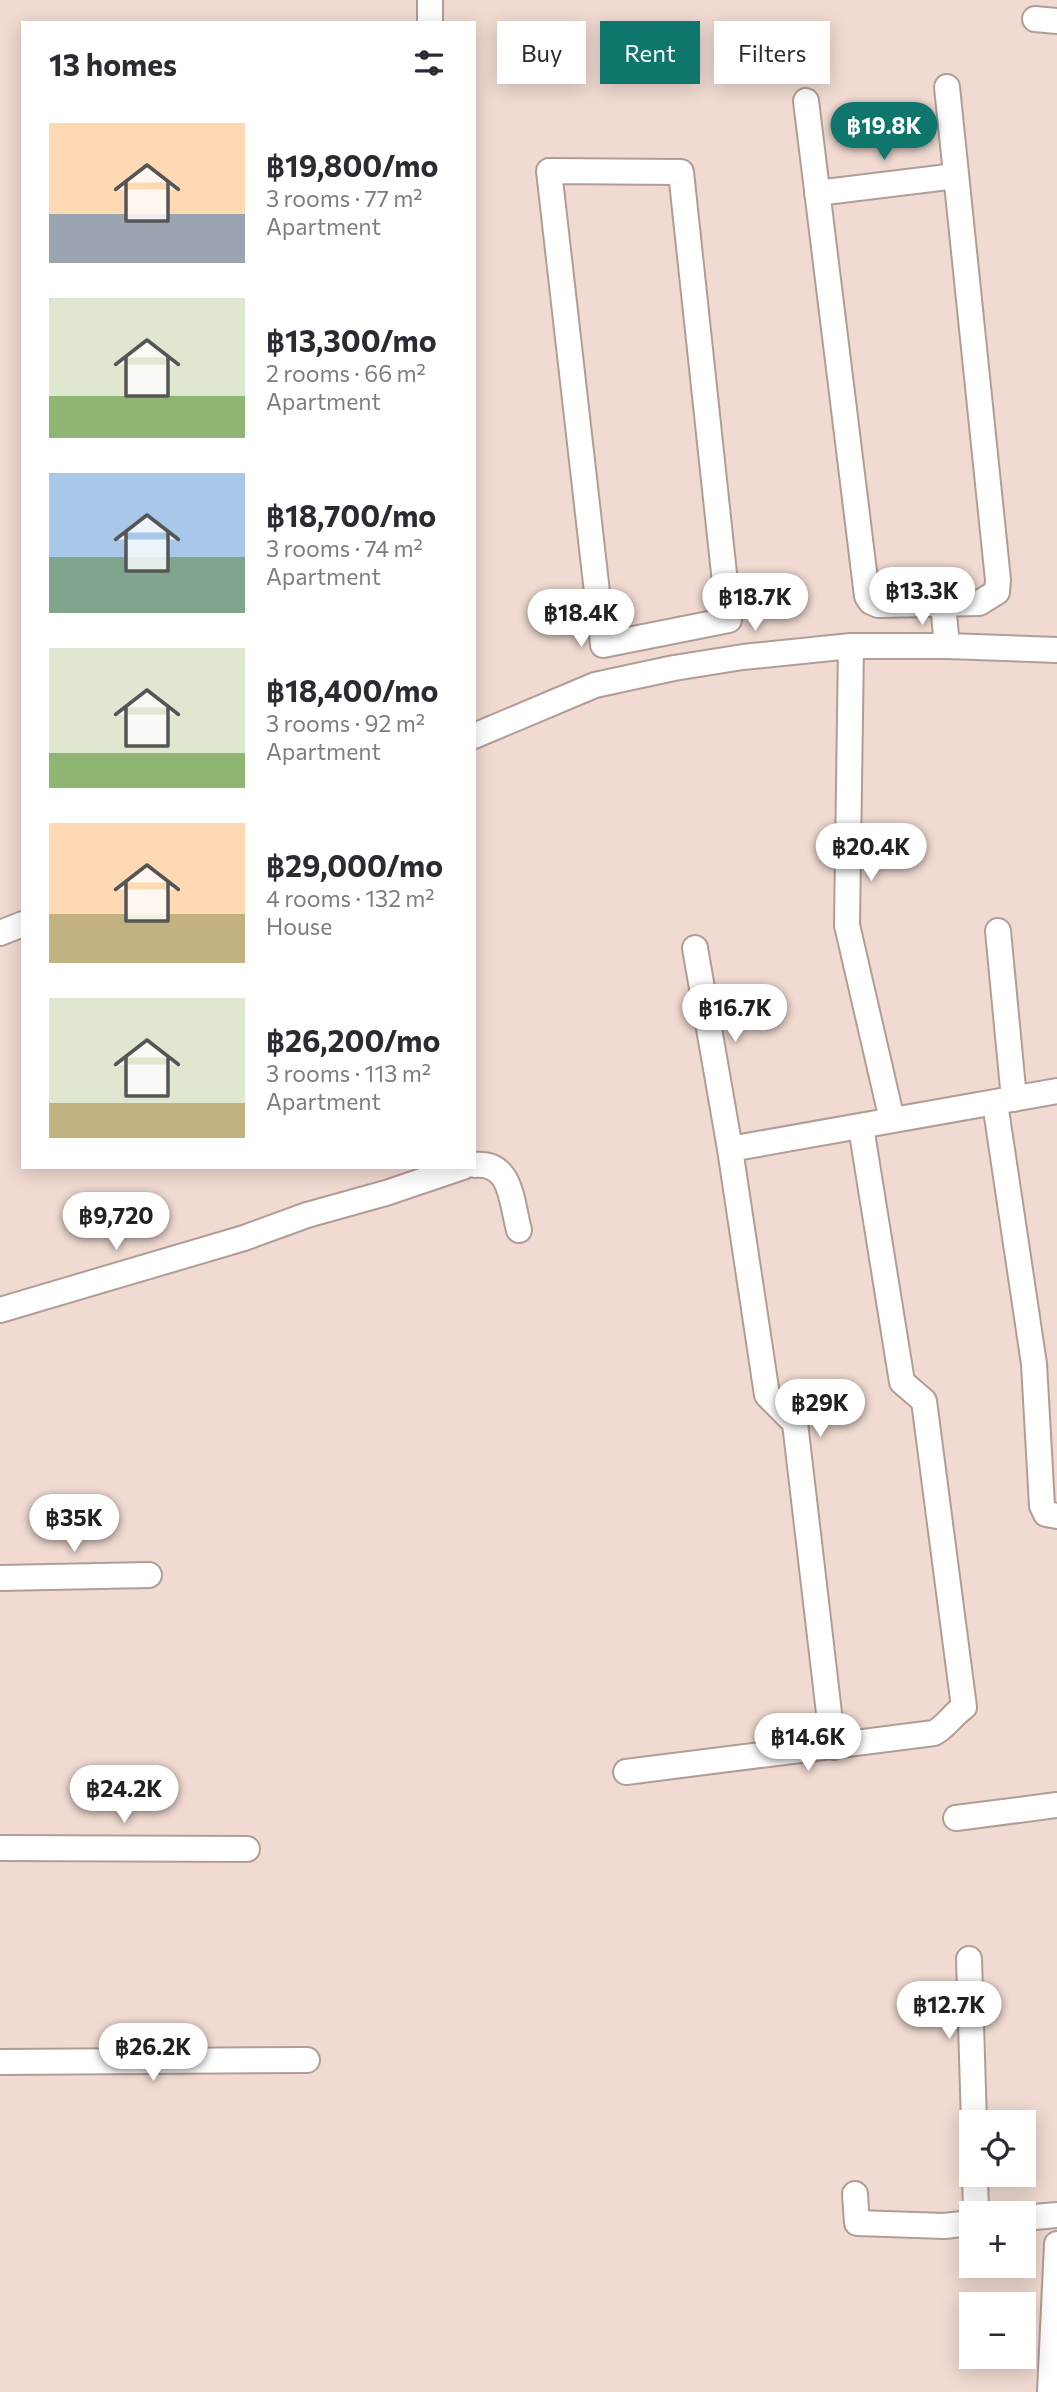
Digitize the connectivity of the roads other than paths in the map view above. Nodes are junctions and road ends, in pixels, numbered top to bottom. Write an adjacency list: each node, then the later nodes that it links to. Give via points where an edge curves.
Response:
1 (430, 0): 2 (street)
2 (430, 21)
3 (947, 87): 5 (street)
4 (806, 101): 6 (street)
5 (956, 176): 6 (street); 7 (street, via 998,580 997,592 989,599)
6 (817, 193): 7 (street, via 867,596 878,605)
7 (943, 604): 10 (street)
8 (667, 632): 8 (street, via 729,620 681,172 549,171 603,645); 12 (street)
9 (851, 646): 10 (street); 12 (street); 20 (street, via 847,925)
10 (947, 646): 11 (street)
11 (1057, 650)
12 (674, 668): 13 (street, via 595,685)
13 (476, 735)
14 (21, 925): 16 (street)
15 (998, 931): 19 (street)
16 (0, 933)
17 (695, 948): 22 (street)
18 (1057, 1091): 19 (street)
19 (1004, 1101): 20 (street); 27 (street, via 1034,1364 1042,1506 1046,1514)
20 (892, 1120): 21 (street)
21 (861, 1127): 22 (street); 30 (street, via 902,1382 924,1401 964,1707 934,1733)
22 (730, 1149): 30 (street, via 767,1395 795,1423)
23 (476, 1165): 25 (street, via 494,1166 503,1173)
24 (457, 1169): 26 (street)
25 (519, 1230)
26 (0, 1310)
27 (1057, 1516)
28 (149, 1575): 29 (street)
29 (0, 1578)
30 (833, 1747): 31 (street)
31 (626, 1772)
32 (1057, 1805): 33 (street)
33 (956, 1818)
34 (0, 1848): 35 (street)
35 (247, 1849)
36 (969, 1959): 39 (street)
37 (306, 2060): 38 (street)
38 (0, 2062)
39 (974, 2110)
40 (855, 2194): 43 (street, via 857,2222)
41 (1057, 2215): 42 (street)
42 (1036, 2217)
43 (959, 2224)
44 (1057, 2244): 45 (street)
45 (1050, 2392)

